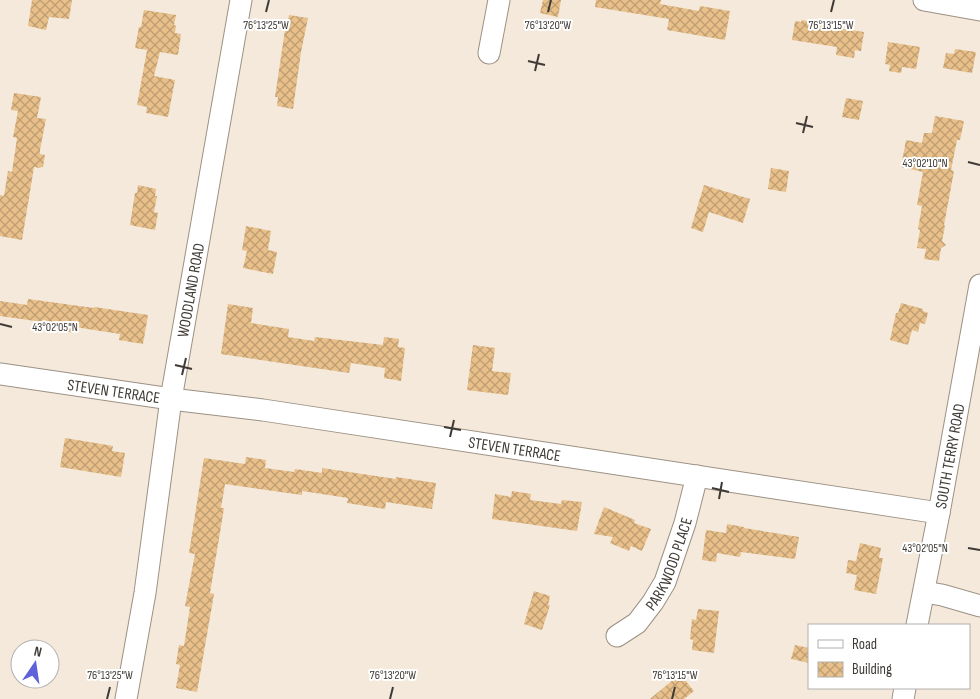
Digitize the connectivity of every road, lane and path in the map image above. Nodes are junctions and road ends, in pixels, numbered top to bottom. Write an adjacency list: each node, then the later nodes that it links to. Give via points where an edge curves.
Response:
1 (241, 0): 8 (street, WOODLAND ROAD)
2 (499, 0): 5 (street)
3 (924, 0): 4 (street)
4 (980, 10)
5 (489, 53)
6 (980, 286): 10 (street, SOUTH TERRY ROAD)
7 (0, 374): 8 (street, STEVEN TERRACE)
8 (171, 399): 9 (street, STEVEN TERRACE); 15 (street, WOODLAND ROAD)
9 (697, 476): 10 (street, STEVEN TERRACE); 14 (street, PARKWOOD PLACE, via 686,524 665,582 637,623)
10 (939, 513): 11 (street, SOUTH TERRY ROAD)
11 (924, 592): 12 (street); 13 (street, SOUTH TERRY ROAD)
12 (980, 606)
13 (917, 624)
14 (617, 636)
15 (126, 699)

